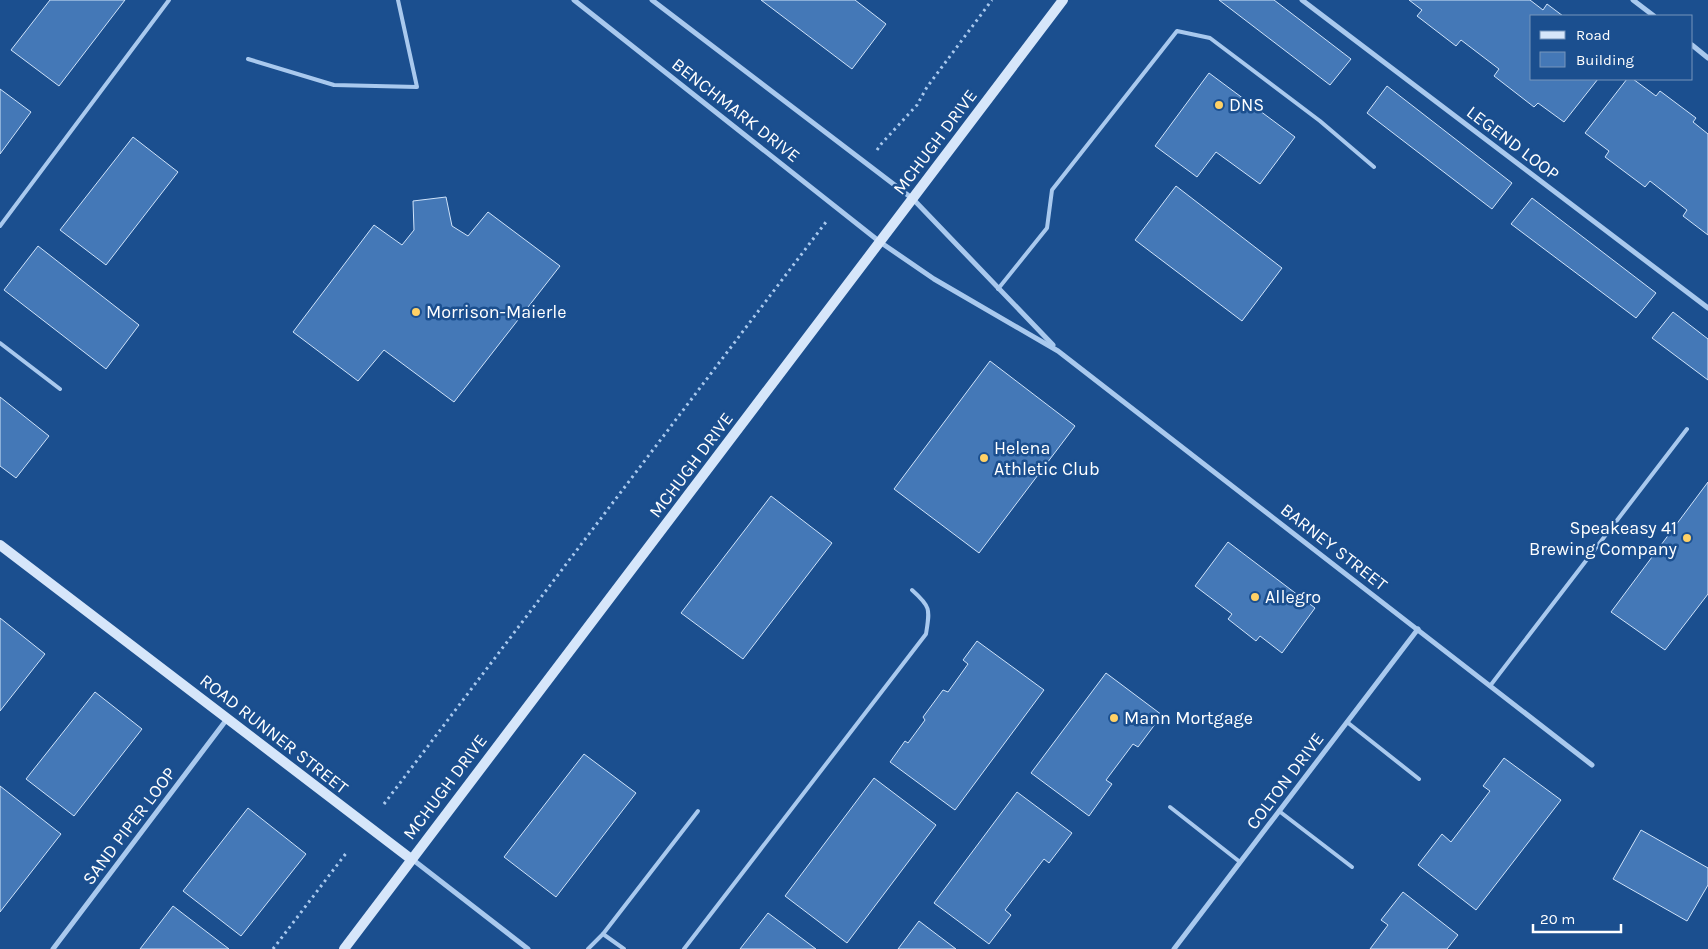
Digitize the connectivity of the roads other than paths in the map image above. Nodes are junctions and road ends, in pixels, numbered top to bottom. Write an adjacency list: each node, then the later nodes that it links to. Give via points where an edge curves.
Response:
1 (169, 0): 14 (lane)
2 (398, 0): 10 (lane, via 417,87 334,85)
3 (574, 0): 15 (street, BENCHMARK DRIVE)
4 (652, 0): 13 (street, BENCHMARK DRIVE)
5 (1063, 0): 13 (street, MCHUGH DRIVE)
6 (1302, 0): 17 (street, LEGEND LOOP)
7 (1633, 0): 8 (street)
8 (1653, 15)
9 (1693, 46): 11 (street)
10 (248, 58)
11 (1708, 58)
12 (1374, 166): 16 (lane, via 1210,38 1177,31 1052,190 1048,228)
13 (913, 199): 15 (street, MCHUGH DRIVE); 16 (street, BENCHMARK DRIVE)
14 (0, 226)
15 (880, 242): 19 (street, BENCHMARK DRIVE, via 934,279); 33 (street, MCHUGH DRIVE)
16 (998, 289): 19 (street, BENCHMARK DRIVE)
17 (1708, 308)
18 (0, 342): 20 (lane)
19 (1058, 351): 24 (street, BARNEY STREET)
20 (60, 389)
21 (1687, 429): 25 (lane)
22 (0, 545): 26 (street, ROAD RUNNER STREET)
23 (912, 590): 42 (lane, via 925,601 929,614 926,634)
24 (1418, 630): 25 (street, BARNEY STREET); 27 (street, COLTON DRIVE)
25 (1490, 686): 28 (street, BARNEY STREET)
26 (227, 719): 33 (street, ROAD RUNNER STREET); 37 (street, SAND PIPER LOOP)
27 (1347, 722): 29 (lane); 32 (street, COLTON DRIVE)
28 (1592, 765)
29 (1419, 779)
30 (1170, 807): 34 (lane)
31 (698, 811): 36 (lane)
32 (1279, 811): 34 (street, COLTON DRIVE); 35 (lane)
33 (411, 859): 38 (street, MCHUGH DRIVE); 39 (street, ROAD RUNNER STREET)
34 (1240, 862): 43 (street, COLTON DRIVE)
35 (1352, 867)
36 (603, 934): 40 (lane); 41 (lane)
37 (53, 949)
38 (344, 949)
39 (528, 949)
40 (588, 949)
41 (624, 949)
42 (684, 949)
43 (1174, 949)

